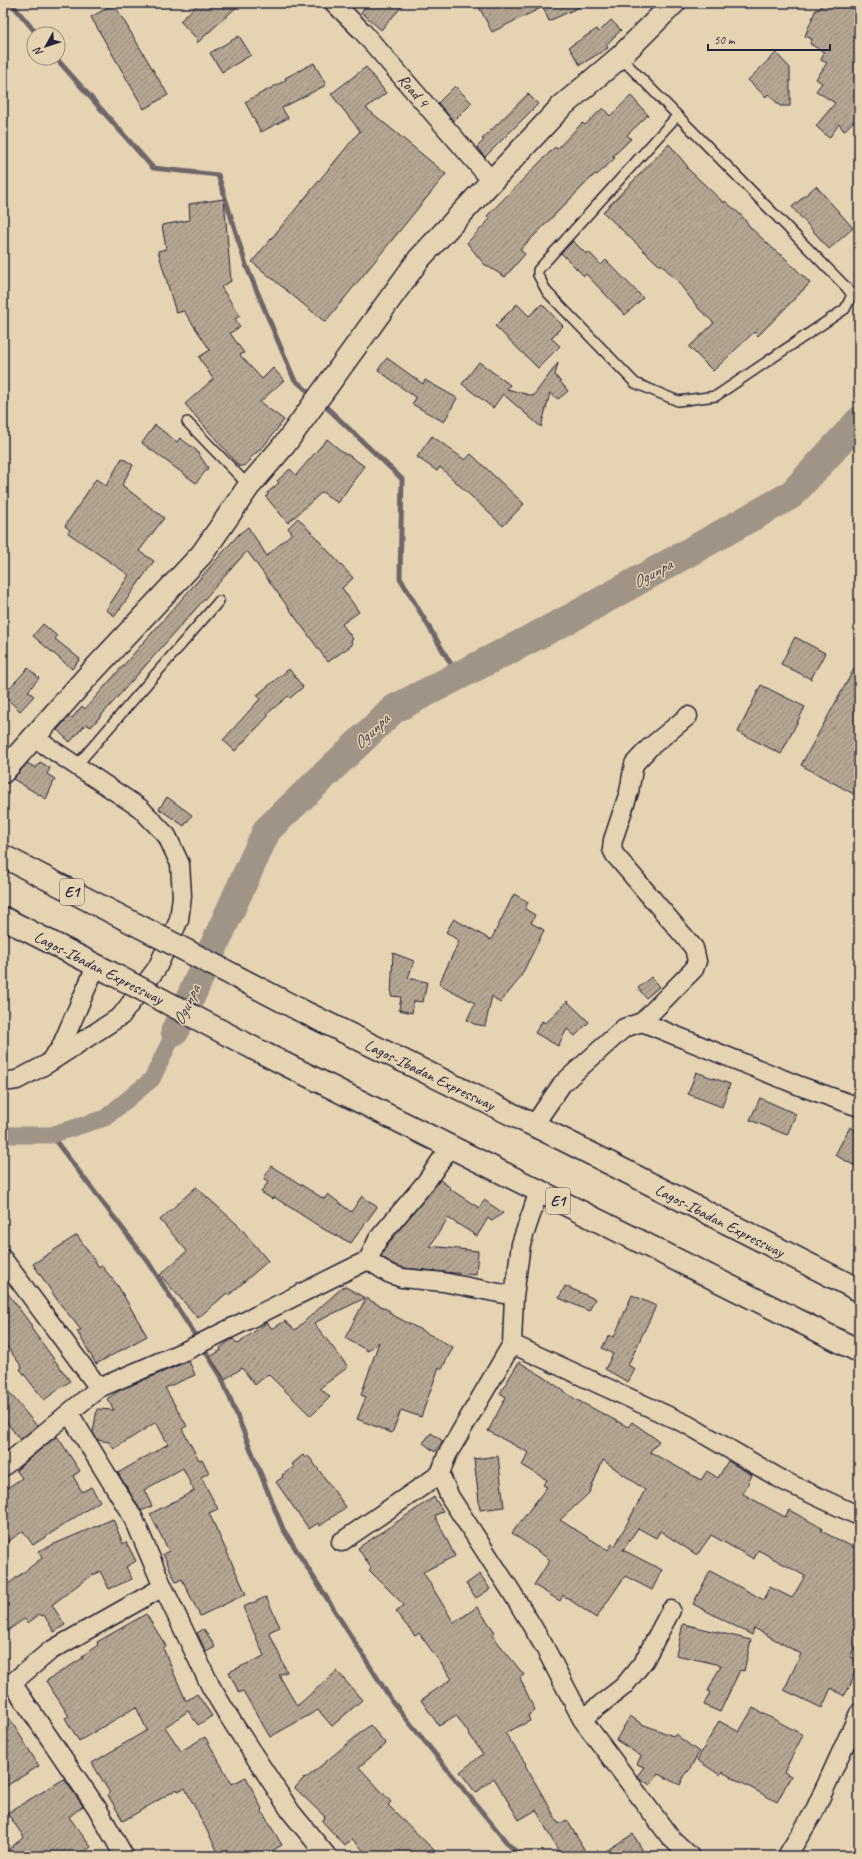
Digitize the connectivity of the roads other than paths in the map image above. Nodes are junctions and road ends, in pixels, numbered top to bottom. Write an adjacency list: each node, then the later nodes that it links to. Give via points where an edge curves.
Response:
1 (334, 3): 5 (street, Road 4, via 362,30)
2 (674, 3): 3 (main road)
3 (620, 56): 4 (lane); 5 (main road, via 561,107)
4 (677, 116): 4 (lane, via 538,270 538,275 548,292 635,384 678,401 716,396 845,309 852,295)
5 (491, 180): 7 (main road, via 419,259 285,444)
6 (188, 422): 7 (lane)
7 (249, 486): 10 (main road, via 202,554)
8 (219, 601): 11 (lane)
9 (688, 716): 16 (street, via 634,764 629,792 613,840 612,849 615,855 694,948 697,960 694,969)
10 (33, 737): 11 (street); 12 (main road)
11 (76, 766): 17 (street, via 140,808 167,836 180,864 182,896 179,920 157,968 121,1016)
12 (3, 772)
13 (3, 856): 20 (main road, Lagos-Ibadan Expressway / E1, bridge, via 300,1010)
14 (3, 918): 15 (main road, Lagos-Ibadan Expressway / E1)
15 (103, 969): 17 (street, via 60,1050); 21 (main road, Lagos-Ibadan Expressway / E1, bridge)
16 (642, 1022): 19 (street); 20 (street, via 624,1028 562,1084)
17 (47, 1064): 18 (street, via 17,1080)
18 (3, 1082)
19 (859, 1107)
20 (534, 1125): 25 (main road, Lagos-Ibadan Expressway / E1)
21 (450, 1147): 22 (main road, Lagos-Ibadan Expressway / E1); 24 (street, via 426,1182 378,1239)
22 (539, 1191): 26 (street, via 521,1244); 28 (main road, Lagos-Ibadan Expressway / E1)
23 (3, 1259): 29 (street)
24 (368, 1260): 26 (street, via 388,1273 409,1280 443,1282); 29 (street, via 186,1350)
25 (859, 1290)
26 (514, 1296): 27 (street)
27 (512, 1344): 32 (street, via 447,1455); 33 (street, via 688,1425 784,1481)
28 (859, 1352)
29 (99, 1388): 30 (street)
30 (69, 1413): 31 (street); 35 (street, via 134,1519)
31 (3, 1467)
32 (440, 1474): 34 (street); 39 (street, via 450,1497 511,1591)
33 (859, 1516)
34 (341, 1542)
35 (163, 1587): 37 (street, via 50,1651); 41 (street, via 231,1720 291,1812)
36 (671, 1610): 39 (street, via 644,1661 624,1686)
37 (7, 1685): 40 (street, via 97,1808)
38 (859, 1713): 43 (street, via 814,1812)
39 (582, 1719): 42 (street, via 670,1837)
40 (124, 1856)
41 (327, 1856)
42 (690, 1856)
43 (787, 1856)

